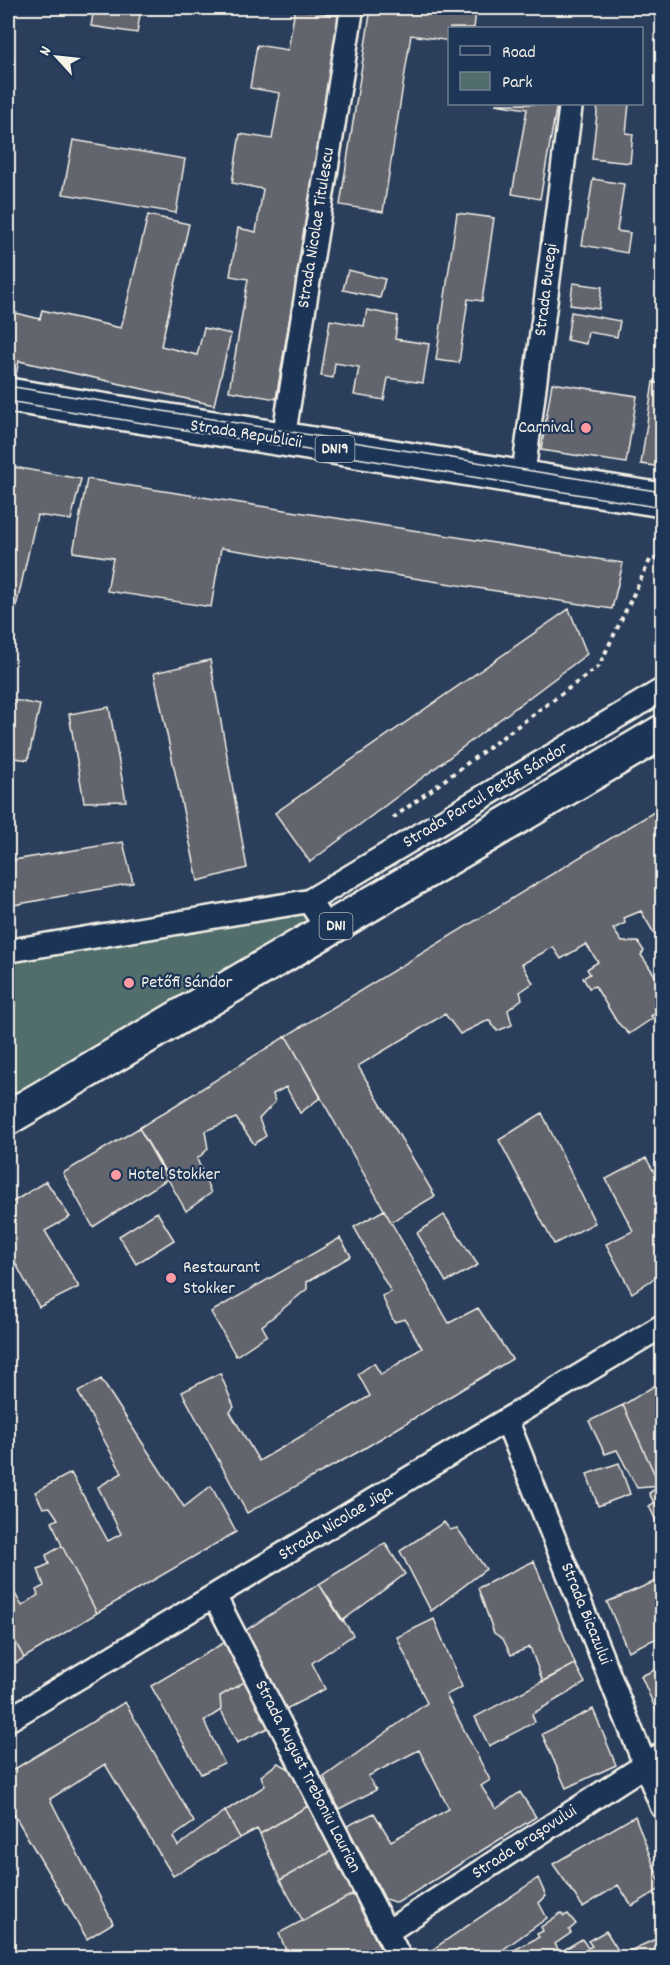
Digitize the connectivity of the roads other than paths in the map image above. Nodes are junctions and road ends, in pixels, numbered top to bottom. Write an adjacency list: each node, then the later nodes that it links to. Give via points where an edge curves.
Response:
1 (351, 15): 4 (street, Strada Nicolae Titulescu)
2 (571, 105): 5 (street, Strada Bucegi)
3 (8, 395): 4 (main road, Strada Republicii / DN19)
4 (283, 441): 5 (main road, Strada Republicii / DN19)
5 (523, 477): 6 (main road, Strada Republicii / DN19)
6 (663, 500)
7 (663, 690): 9 (street, Strada Parcul Petőfi Sándor)
8 (663, 732): 10 (main road, Strada Parcul Petőfi Sándor / DN1)
9 (309, 901): 10 (street); 11 (street, Strada Parcul Petőfi Sándor)
10 (328, 930): 12 (main road, Strada Parcul Petőfi Sándor / DN1)
11 (8, 951)
12 (8, 1118)
13 (663, 1326): 14 (street, Strada Nicolae Jiga)
14 (507, 1421): 15 (street, Strada Nicolae Jiga); 17 (street, Strada Bicazului)
15 (215, 1597): 16 (street, Strada Nicolae Jiga); 19 (street, Strada August Treboniu Laurian)
16 (8, 1720)
17 (654, 1760): 18 (street, Strada Bicazului); 19 (street, Strada Brașovului)
18 (663, 1807)
19 (387, 1932): 20 (street, Strada August Treboniu Laurian)
20 (400, 1958)

